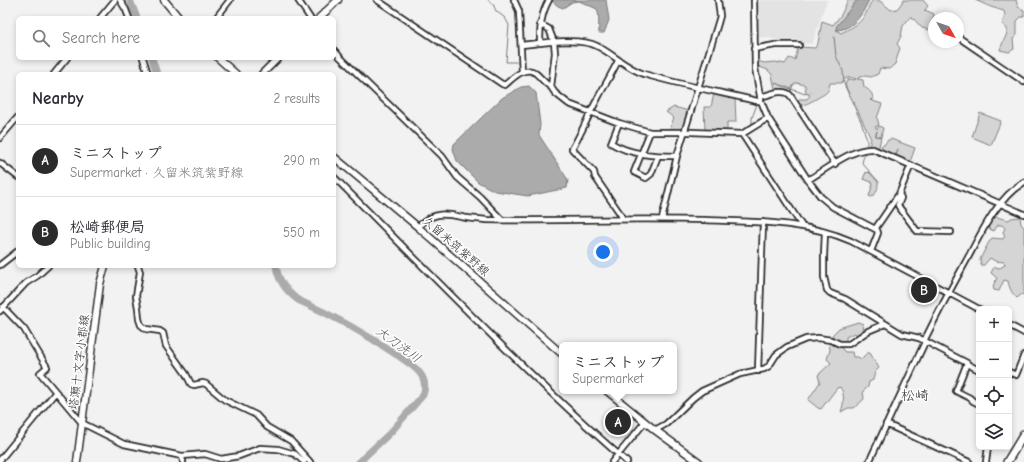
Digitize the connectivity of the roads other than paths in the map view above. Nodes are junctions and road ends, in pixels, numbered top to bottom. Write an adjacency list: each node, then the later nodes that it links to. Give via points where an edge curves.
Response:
1 (115, 0): 12 (street)
2 (120, 0): 13 (street)
3 (164, 0): 14 (main road)
4 (230, 0): 15 (street)
5 (298, 0): 16 (street)
6 (338, 0): 17 (main road)
7 (377, 0): 35 (street, via 502,84)
8 (514, 0): 23 (street, via 519,11)
9 (549, 0): 18 (street)
10 (718, 0): 38 (street, via 720,16)
11 (754, 0): 24 (street)
12 (102, 16)
13 (128, 16)
14 (176, 16)
15 (218, 16)
16 (309, 16)
17 (321, 16)
18 (540, 24): 20 (street, via 549,29); 21 (street)
19 (964, 41): 36 (street)
20 (554, 42): 21 (street); 30 (street, via 592,44); 37 (street)
21 (540, 43): 23 (street)
22 (799, 44): 24 (street)
23 (521, 45): 35 (street)
24 (754, 49): 39 (street)
25 (336, 53): 63 (street, via 442,156 458,177)
26 (65, 60): 31 (street)
27 (144, 60): 32 (street)
28 (220, 60): 33 (main road)
29 (276, 60): 34 (main road)
30 (618, 61): 38 (street, via 642,73); 40 (street)
31 (56, 72)
32 (147, 72)
33 (234, 72)
34 (264, 72)
35 (522, 72): 37 (street, via 534,72)
36 (1024, 82)
37 (551, 87): 40 (street, via 569,104)
38 (698, 87): 39 (street, via 757,101); 45 (street)
39 (761, 99): 42 (street); 53 (street, via 787,92)
40 (591, 112): 43 (street); 64 (street, via 572,149 594,172)
41 (16, 118): 47 (street)
42 (768, 118): 46 (street); 57 (street)
43 (619, 122): 44 (street); 48 (street, via 610,143)
44 (650, 132): 45 (street); 48 (street)
45 (684, 132): 46 (street); 50 (street)
46 (742, 134): 66 (street)
47 (0, 138)
48 (641, 154): 49 (street); 49 (street, via 634,172 646,178)
49 (658, 156): 50 (street)
50 (678, 156): 62 (street)
51 (336, 159): 67 (main road, 久留米筑紫野線)
52 (0, 162): 55 (street)
53 (835, 164): 54 (street, via 859,150 868,148); 57 (street)
54 (910, 165): 59 (street); 60 (street)
55 (16, 176)
56 (336, 179): 100 (street, via 480,326)
57 (808, 180): 68 (street, via 825,201)
58 (1024, 182): 60 (street, via 1013,189)
59 (899, 194): 68 (street); 70 (street, via 901,198 898,205 917,231)
60 (1000, 204): 61 (street); 77 (street, via 981,232)
61 (1024, 214)
62 (662, 219): 64 (street); 65 (street)
63 (502, 220): 64 (street); 67 (street, via 470,219 442,214 432,216)
64 (623, 220)
65 (763, 222): 66 (street); 89 (street)
66 (802, 226): 69 (street)
67 (418, 227): 85 (main road, 久留米筑紫野線)
68 (875, 229): 71 (street, via 878,233)
69 (825, 232): 71 (street); 81 (street, via 824,277 827,290)
70 (951, 232)
71 (871, 251): 77 (street)
72 (16, 253): 73 (street)
73 (0, 265)
74 (46, 268): 80 (street, via 26,283)
75 (104, 268): 95 (main road, 塔瀬十文字小郡線, via 100,284)
76 (139, 268): 106 (street, via 136,296 138,318 146,329 162,333 166,346 191,384 206,384 229,402 256,415 267,427 291,441)
77 (949, 293): 79 (street); 84 (street)
78 (0, 301): 80 (street)
79 (976, 307)
80 (3, 308): 91 (street, via 24,329 47,367 40,373)
81 (885, 324): 84 (street, via 902,334); 89 (street, via 868,331 849,344 818,338 806,339 781,350 769,366)
82 (1012, 327): 83 (street)
83 (1024, 334)
84 (924, 341): 87 (street); 96 (street)
85 (559, 351)
86 (1024, 355): 90 (street, via 1016,375)
87 (967, 364): 88 (street); 93 (street, via 956,391)
88 (976, 368)
89 (758, 371): 97 (street, via 740,374 702,391 666,424)
90 (1012, 373)
91 (55, 393): 95 (street); 102 (street)
92 (611, 394): 94 (main road)
93 (976, 402)
94 (645, 422): 97 (main road); 100 (street)
95 (82, 424): 101 (street, via 124,444); 103 (main road, 塔瀬十文字小郡線)
96 (886, 424): 110 (street); 111 (street)
97 (654, 430): 109 (main road)
98 (1024, 434): 113 (highway)
99 (988, 450): 112 (street)
100 (618, 454): 107 (street); 108 (street)
101 (182, 456): 104 (street); 105 (street, via 205,454 221,459 262,448 289,452)
102 (0, 460)
103 (77, 462)
104 (183, 462)
105 (304, 462)
106 (310, 462)
107 (612, 462)
108 (627, 462)
109 (700, 462)
110 (869, 462)
111 (969, 462)
112 (986, 462)
113 (1007, 462)

